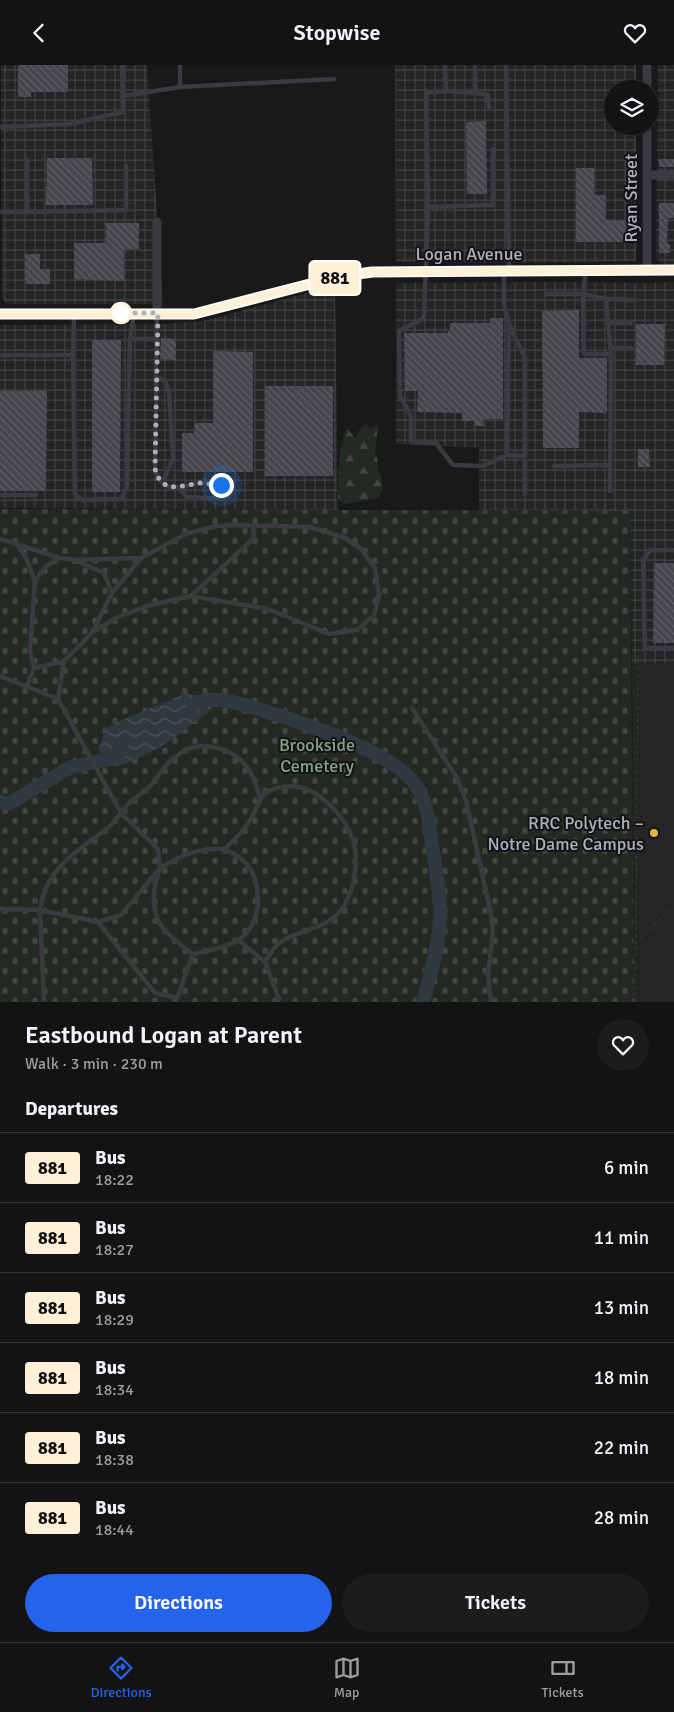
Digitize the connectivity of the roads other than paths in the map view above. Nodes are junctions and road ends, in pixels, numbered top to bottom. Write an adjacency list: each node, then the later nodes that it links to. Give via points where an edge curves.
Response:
1 (122, 65): 12 (lane)
2 (180, 65): 9 (lane)
3 (445, 65): 10 (lane)
4 (475, 65): 11 (lane)
5 (506, 65): 29 (lane)
6 (647, 65): 8 (street)
7 (334, 79): 9 (lane)
8 (647, 80)
9 (180, 87): 12 (lane)
10 (446, 91): 11 (lane); 21 (lane, via 426,93)
11 (475, 93): 13 (lane, via 488,95)
12 (123, 96): 14 (lane, via 124,112 70,125)
13 (489, 108)
14 (0, 127)
15 (647, 135): 19 (street, Ryan Street)
16 (493, 149): 21 (lane, via 492,205)
17 (27, 160): 23 (lane)
18 (126, 166): 23 (lane, via 126,210)
19 (647, 175): 20 (street); 26 (street, Ryan Street)
20 (674, 175)
21 (428, 207): 28 (lane)
22 (0, 212): 23 (lane)
23 (27, 212)
24 (158, 221): 35 (street)
25 (586, 270): 26 (street, Logan Avenue); 29 (street, Logan Avenue); 31 (lane)
26 (647, 270): 27 (street, Logan Avenue)
27 (674, 270)
28 (426, 271): 29 (street, Logan Avenue); 35 (street, Logan Avenue, via 357,273 194,314); 49 (lane, via 424,318 399,331 400,396 411,415 411,442 436,443 453,465 483,466)
29 (506, 271): 40 (lane, via 504,303)
30 (546, 294): 31 (lane)
31 (583, 294): 32 (lane); 45 (lane, via 584,354)
32 (606, 299): 33 (lane); 38 (lane)
33 (632, 300)
34 (134, 313): 35 (street, Logan Avenue); 37 (street, Logan Avenue); 41 (lane)
35 (158, 313): 42 (lane)
36 (0, 314): 37 (street, Logan Avenue)
37 (74, 314): 47 (lane)
38 (607, 323): 39 (lane); 43 (lane)
39 (631, 323)
40 (510, 324): 49 (lane); 50 (lane, via 525,358)
41 (130, 339): 42 (lane); 47 (lane, via 127,487 121,499 82,500 75,494)
42 (157, 339): 48 (lane)
43 (610, 348): 44 (lane); 45 (lane)
44 (631, 348)
45 (611, 354): 51 (lane)
46 (0, 355): 47 (lane)
47 (73, 355)
48 (156, 377): 53 (lane, via 155,469); 53 (lane, via 165,381 169,391 173,459)
49 (507, 455): 50 (lane)
50 (526, 456): 56 (lane)
51 (610, 465): 52 (lane); 55 (lane)
52 (554, 466)
53 (162, 483): 54 (lane)
54 (177, 487): 54 (lane, via 211,483 231,492 230,496 221,499 187,497)
55 (610, 491)
56 (526, 494)
57 (0, 495): 58 (lane)
58 (36, 495)
59 (253, 525): 64 (lane, via 216,526 186,534); 68 (lane, via 254,538); 68 (lane, via 310,527 343,537 360,548 375,568 379,595 374,615 357,630 329,634 268,609)
60 (0, 539): 61 (lane)
61 (16, 543): 63 (lane); 66 (lane)
62 (674, 550): 70 (lane, via 650,550 643,561 645,648)
63 (60, 558): 65 (lane); 66 (lane, via 45,567)
64 (141, 558): 65 (lane); 67 (lane)
65 (75, 560): 67 (lane, via 104,573)
66 (35, 581): 72 (lane, via 30,651)
67 (112, 593): 69 (lane)
68 (191, 595): 69 (lane, via 116,618)
69 (93, 632): 71 (lane)
70 (674, 648)
71 (64, 661): 72 (lane); 75 (lane)
72 (34, 668): 74 (lane)
73 (0, 676): 74 (lane)
74 (27, 687): 75 (lane)
75 (58, 699): 78 (lane)
76 (412, 708): 90 (lane, via 457,778 466,801 490,909 492,931 488,974)
77 (260, 799): 78 (lane, via 250,771 238,757 218,748 196,747 178,754); 79 (lane, via 247,825); 86 (lane, via 283,787 310,791 332,807 344,821 354,841 355,858 353,881 344,906 318,927 279,943)
78 (121, 813): 80 (lane, via 158,849); 82 (lane, via 56,871 44,889)
79 (225, 849): 80 (lane, via 198,849); 84 (lane, via 249,866 256,888 256,915)
80 (160, 868): 83 (lane, via 121,915); 85 (lane, via 154,897 159,924)
81 (0, 909): 82 (lane)
82 (40, 910): 83 (lane); 88 (lane)
83 (98, 922): 87 (lane, via 155,993)
84 (238, 940): 85 (lane); 86 (lane)
85 (193, 954): 87 (lane)
86 (264, 962): 89 (lane)
87 (178, 1000)
88 (44, 1002)
89 (278, 1002)
90 (492, 1002)

